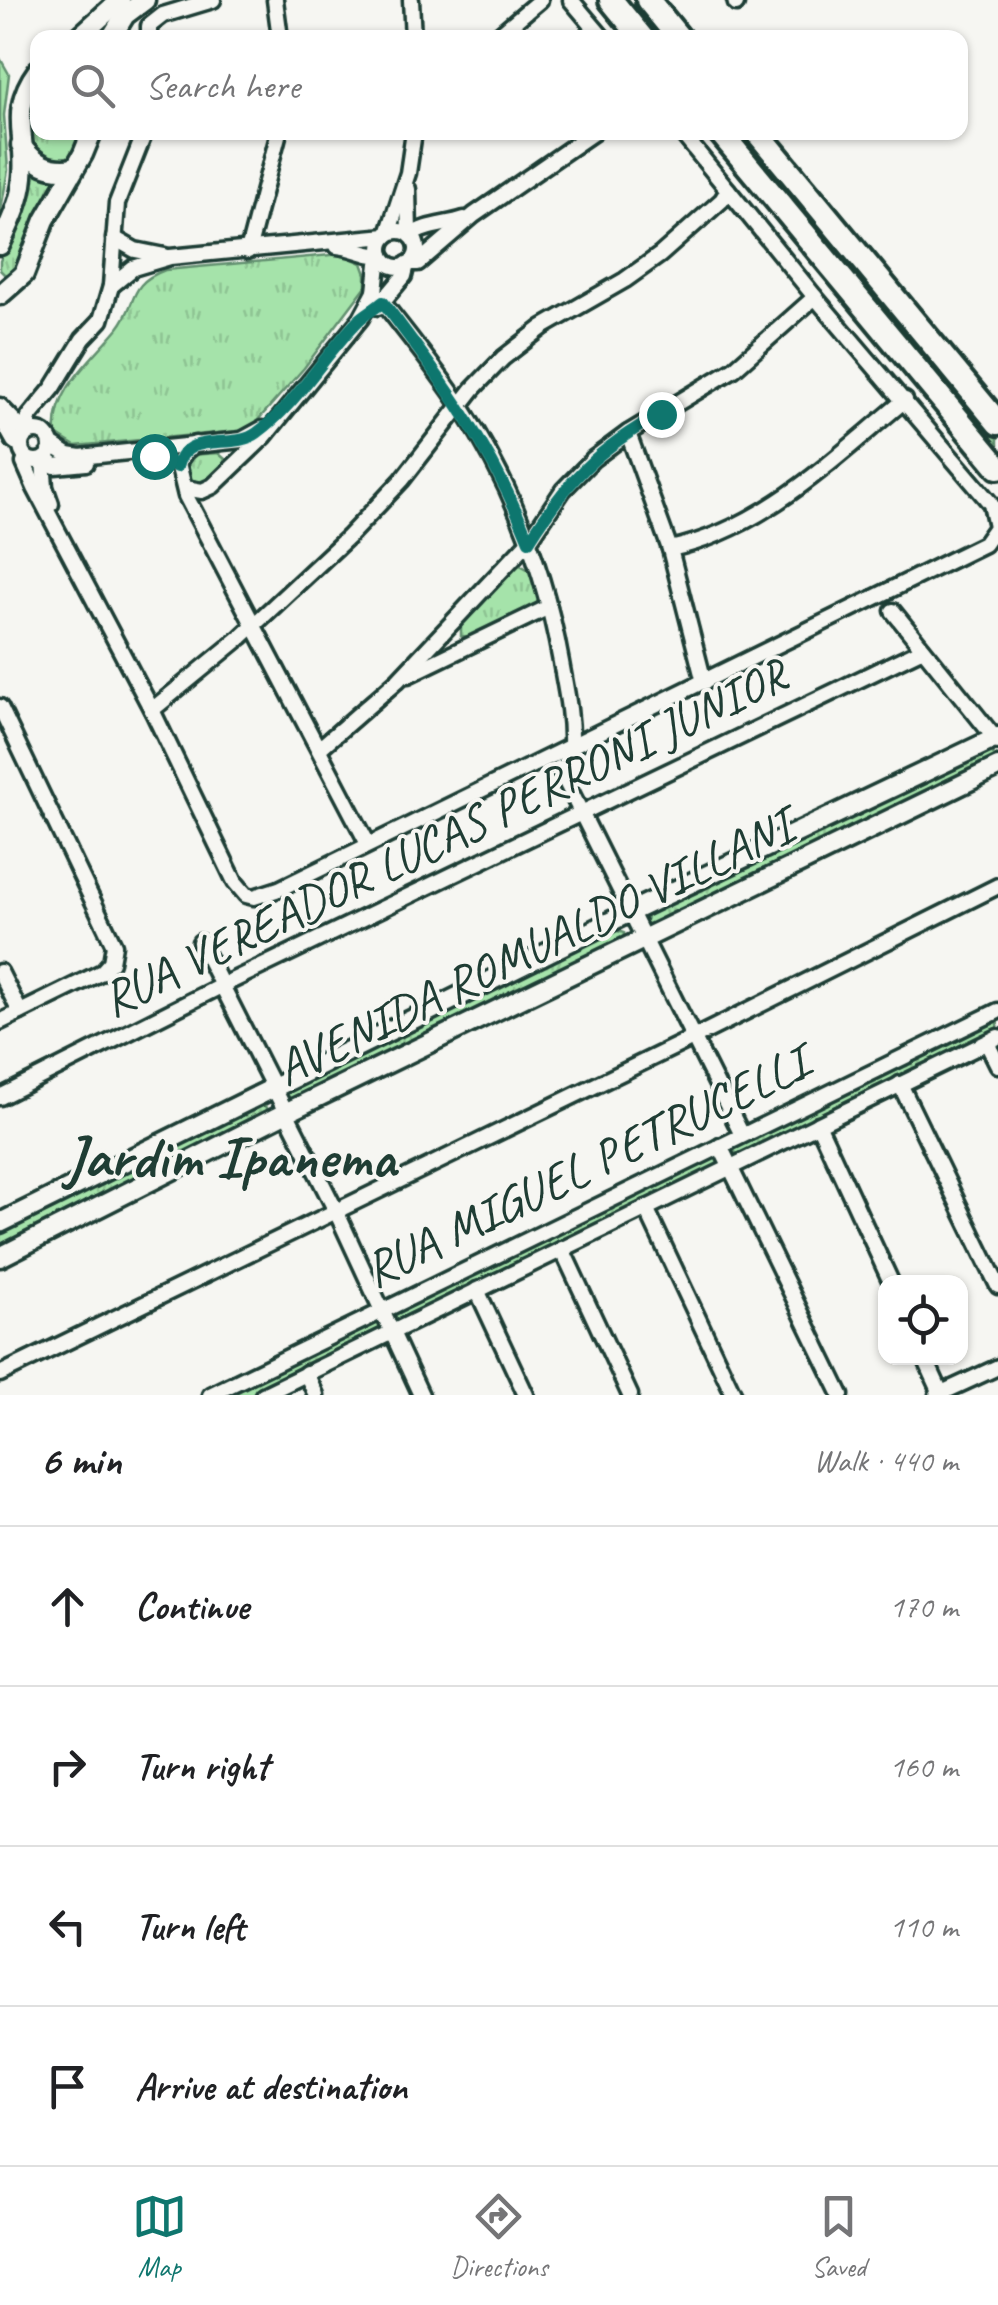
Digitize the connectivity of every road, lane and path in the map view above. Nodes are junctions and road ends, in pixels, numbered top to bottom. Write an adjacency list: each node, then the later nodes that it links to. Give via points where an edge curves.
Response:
1 (120, 0): 10 (street)
2 (145, 0): 11 (street)
3 (213, 0): 12 (street, via 157,18)
4 (275, 0): 13 (street)
5 (410, 0): 14 (street)
6 (540, 0): 15 (street)
7 (571, 0): 16 (street)
8 (611, 0): 17 (main road)
9 (648, 0): 18 (main road)
10 (87, 30)
11 (117, 30)
12 (149, 30)
13 (279, 30)
14 (413, 30)
15 (504, 30)
16 (596, 30)
17 (635, 30)
18 (672, 30)
19 (30, 85): 28 (street, via 20,104)
20 (88, 140): 29 (street)
21 (142, 140): 35 (street, via 117,204)
22 (278, 140): 38 (street)
23 (413, 140): 30 (street)
24 (583, 140): 32 (street)
25 (687, 140): 31 (street)
26 (727, 140): 60 (main road)
27 (764, 140): 53 (main road)
28 (21, 145): 29 (street, via 40,166); 36 (street, via 23,181)
29 (74, 168): 43 (street, via 24,274)
30 (408, 173): 33 (street); 34 (street)
31 (728, 190): 44 (street); 48 (street, via 660,255 521,342)
32 (474, 216): 34 (street); 41 (street, via 418,263)
33 (387, 235): 34 (street); 37 (street); 39 (street)
34 (410, 235): 41 (street, via 416,250)
35 (114, 238): 40 (street); 42 (street)
36 (0, 245)
37 (312, 246): 38 (street); 39 (street)
38 (248, 251): 40 (street)
39 (382, 255): 41 (street, via 390,264); 45 (street)
40 (170, 257): 42 (street, via 132,268)
41 (408, 264): 45 (street)
42 (111, 286): 46 (street, via 101,320)
43 (3, 290)
44 (815, 296): 47 (street); 54 (street, via 734,369)
45 (379, 297): 48 (street); 51 (street)
46 (52, 388): 50 (street); 57 (street)
47 (904, 400): 67 (street, via 772,505 699,543); 73 (street, via 992,504 992,536)
48 (461, 406): 65 (street); 70 (street, via 362,523)
49 (0, 407): 50 (street); 56 (street)
50 (33, 412): 56 (street)
51 (279, 415): 55 (street, via 247,439); 61 (street)
52 (0, 416): 56 (street, via 14,441)
53 (998, 423)
54 (628, 433): 65 (street, via 578,472); 67 (street)
55 (203, 444): 58 (street); 59 (street, via 182,455); 61 (street, via 228,453)
56 (25, 446): 57 (street); 57 (street, via 41,432); 64 (street, via 24,463)
57 (47, 450): 58 (street, via 52,465 66,466); 64 (street, via 45,488)
58 (118, 454): 59 (street, via 162,457)
59 (177, 467): 62 (street)
60 (998, 467)
61 (228, 473): 63 (street)
62 (185, 488): 63 (street); 66 (street)
63 (206, 489): 66 (street, via 202,511)
64 (56, 524): 75 (street)
65 (529, 541): 68 (street); 72 (street)
66 (211, 542): 70 (street)
67 (670, 549): 73 (street)
68 (549, 607): 72 (street); 77 (street)
69 (892, 610): 71 (street)
70 (254, 626): 75 (street); 78 (street)
71 (923, 650): 76 (street); 81 (street, RUA VEREADOR LUCAS PERRONI JUNIOR)
72 (398, 680): 78 (street)
73 (704, 682): 77 (street)
74 (0, 707): 90 (street, via 109,931 113,953 102,972)
75 (152, 710): 82 (street, via 246,895 279,889)
76 (997, 739): 84 (street, AVENIDA ROMUALDO VILLANI)
77 (571, 745): 82 (street)
78 (320, 748): 82 (street)
79 (998, 767): 85 (street, AVENIDA ROMUALDO VILLANI)
80 (559, 768): 81 (street)
81 (583, 814): 84 (street); 88 (street, RUA VEREADOR LUCAS PERRONI JUNIOR)
82 (368, 844)
83 (998, 886): 92 (street)
84 (630, 912): 85 (street); 96 (street, AVENIDA ROMUALDO VILLANI)
85 (644, 940): 92 (street); 98 (street, AVENIDA ROMUALDO VILLANI)
86 (200, 942): 88 (street)
87 (0, 972): 90 (street)
88 (222, 986): 96 (street); 97 (street, RUA VEREADOR LUCAS PERRONI JUNIOR)
89 (998, 1011): 100 (street, RUA MIGUEL PETRUCELLI)
90 (20, 1012): 91 (street)
91 (0, 1022)
92 (694, 1038): 100 (street); 104 (street)
93 (993, 1040): 94 (street); 95 (street, RUA MIGUEL PETRUCELLI)
94 (998, 1065)
95 (900, 1084): 99 (street, RUA MIGUEL PETRUCELLI); 109 (street)
96 (272, 1086): 98 (street); 105 (street, AVENIDA ROMUALDO VILLANI)
97 (0, 1098)
98 (285, 1113): 104 (street); 107 (street, AVENIDA ROMUALDO VILLANI)
99 (818, 1124): 102 (street, RUA MIGUEL PETRUCELLI); 108 (street)
100 (742, 1135): 101 (street, RUA MIGUEL PETRUCELLI)
101 (720, 1146): 102 (street); 111 (street, RUA MIGUEL PETRUCELLI)
102 (731, 1166): 103 (street, RUA MIGUEL PETRUCELLI); 125 (street)
103 (646, 1208): 106 (street, RUA MIGUEL PETRUCELLI); 124 (street)
104 (336, 1211): 111 (street); 116 (street)
105 (0, 1223)
106 (562, 1249): 110 (street, RUA MIGUEL PETRUCELLI); 123 (street)
107 (0, 1257)
108 (888, 1275)
109 (998, 1286)
110 (477, 1290): 112 (street, RUA MIGUEL PETRUCELLI); 122 (street)
111 (381, 1310): 112 (street); 118 (street, RUA MIGUEL PETRUCELLI)
112 (391, 1332): 115 (street, RUA MIGUEL PETRUCELLI); 121 (street)
113 (928, 1365): 117 (street)
114 (998, 1366): 117 (street)
115 (306, 1373): 119 (street, RUA MIGUEL PETRUCELLI); 120 (street)
116 (0, 1374)
117 (939, 1394)
118 (210, 1395)
119 (263, 1395)
120 (316, 1395)
121 (422, 1395)
122 (526, 1395)
123 (630, 1395)
124 (734, 1395)
125 (841, 1395)

